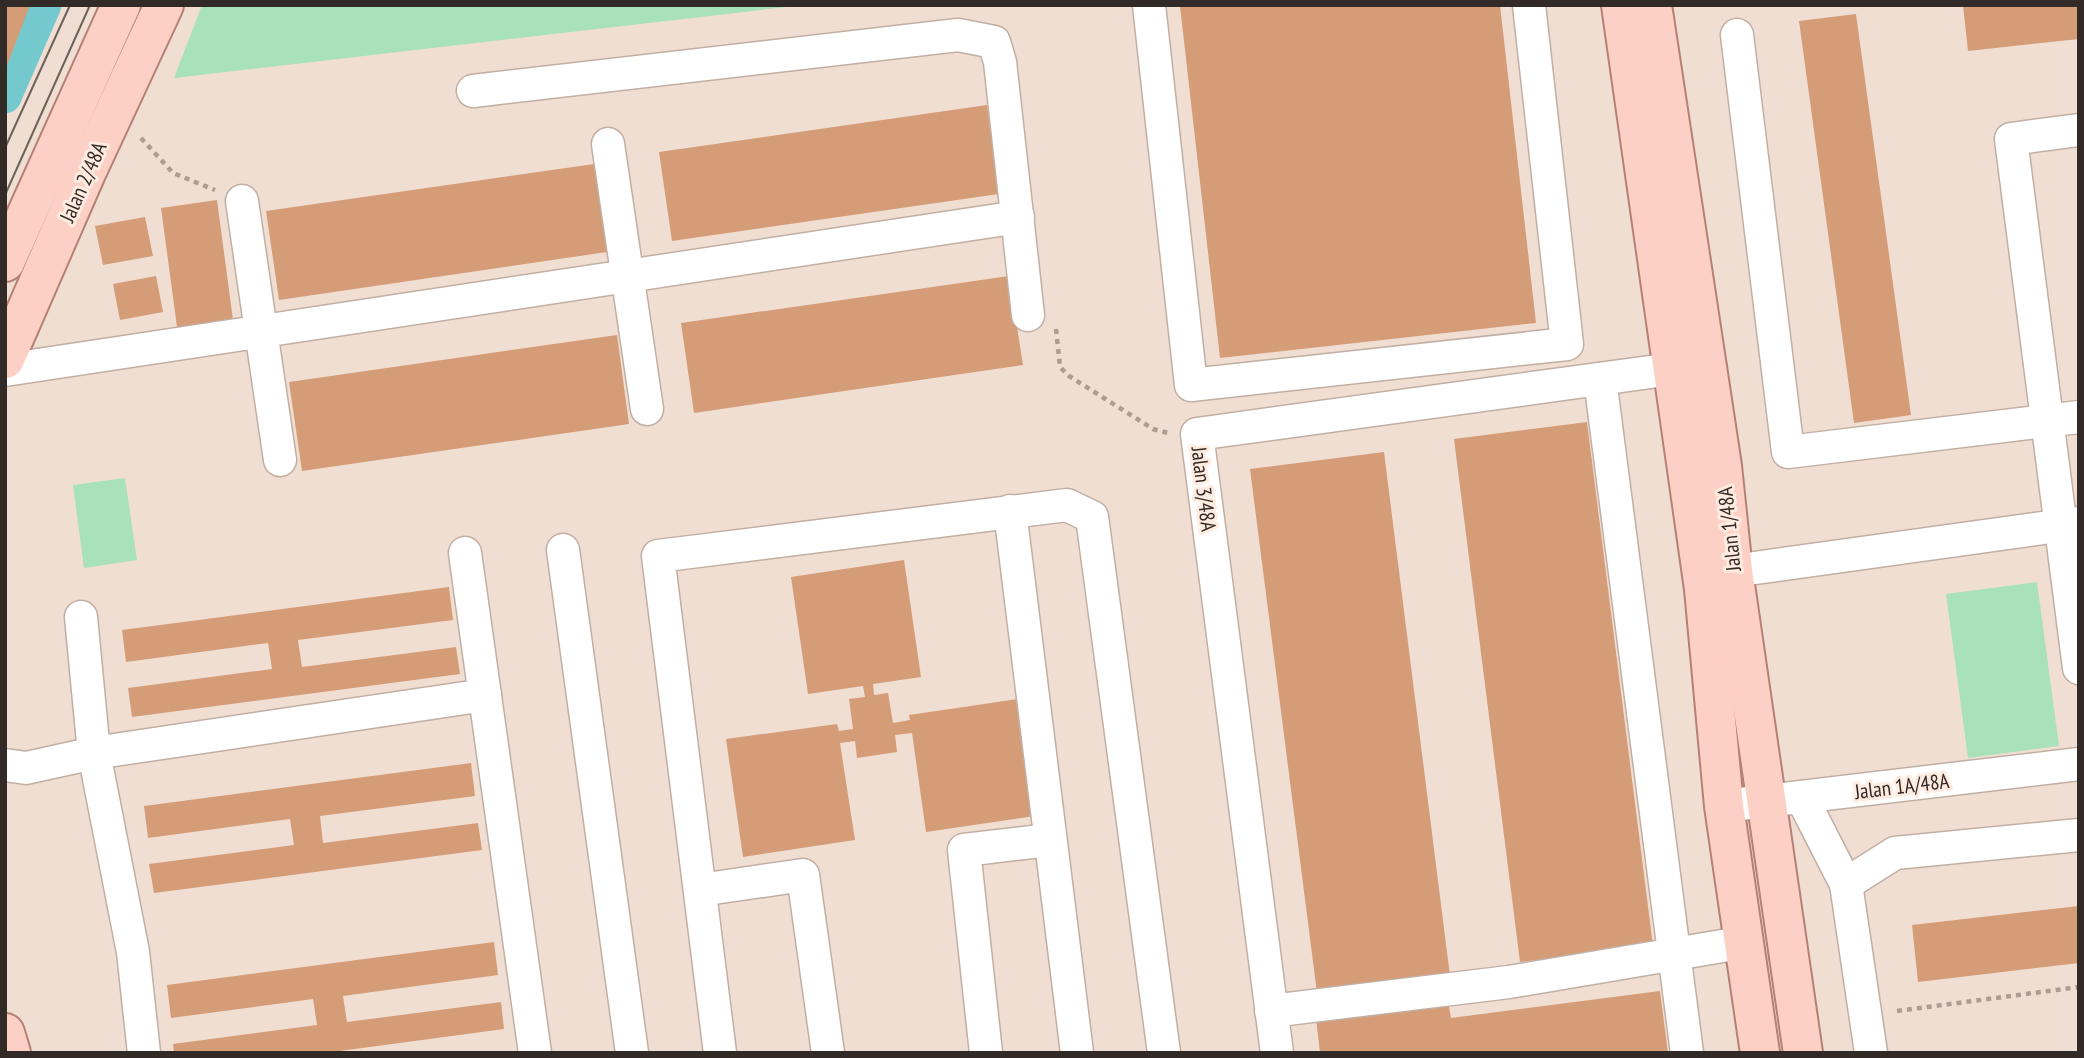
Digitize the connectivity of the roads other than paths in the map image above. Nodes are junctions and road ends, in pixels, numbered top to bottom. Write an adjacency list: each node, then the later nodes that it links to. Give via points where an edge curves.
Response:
1 (121, 5): 13 (main road, Jalan 2/48A)
2 (164, 5): 17 (main road, Jalan 2/48A)
3 (1149, 5): 4 (street, via 1191,385 1567,344)
4 (1529, 5)
5 (1622, 5): 18 (main road, Jalan 1/48A)
6 (1652, 5): 18 (main road, Jalan 1/48A)
7 (1737, 35): 23 (street, via 1788,452)
8 (473, 91): 12 (street, via 958,35 994,42)
9 (2079, 130): 23 (street, via 2011,139)
10 (608, 144): 14 (street)
11 (242, 201): 16 (street)
12 (1018, 216): 14 (street); 15 (street)
13 (5, 262)
14 (627, 276): 16 (street); 21 (street)
15 (1028, 315)
16 (263, 331): 19 (street); 24 (street)
17 (5, 359)
18 (1689, 367): 20 (street, Jalan 3/48A); 29 (main road, Jalan 1/48A, via 1722,466); 37 (main road, Jalan 1/48A)
19 (5, 370)
20 (1600, 379): 43 (street); 44 (street, Jalan 3/48A, via 1197,435)
21 (647, 409)
22 (2079, 417): 23 (street)
23 (2047, 421): 26 (street)
24 (280, 460)
25 (1010, 511): 39 (street); 41 (street, via 657,556); 54 (street, via 1068,505 1092,517)
26 (2070, 524): 29 (street); 31 (street)
27 (563, 550): 49 (street)
28 (465, 553): 32 (street)
29 (1733, 571): 36 (main road, Jalan 1/48A)
30 (81, 617): 33 (street)
31 (2079, 668)
32 (485, 695): 33 (street); 48 (street)
33 (94, 753): 35 (street); 47 (street, via 132,952)
34 (2079, 764): 36 (street, Jalan 1A/48A)
35 (12, 771)
36 (1784, 799): 37 (street, Jalan 1A/48A); 40 (street); 58 (main road, Jalan 1/48A)
37 (1724, 806): 42 (main road, Jalan 1/48A)
38 (2079, 835): 40 (street, via 1895,853)
39 (1050, 840): 52 (street, via 964,850); 53 (street)
40 (1846, 884): 59 (street)
41 (700, 890): 50 (street); 51 (street, via 803,875)
42 (1746, 942): 43 (street); 57 (main road, Jalan 1/48A)
43 (1673, 955): 44 (street, via 1508,982); 56 (street)
44 (1272, 1011): 55 (street, Jalan 3/48A)
45 (5, 1033): 46 (main road)
46 (11, 1053)
47 (144, 1053)
48 (535, 1053)
49 (632, 1053)
50 (720, 1053)
51 (828, 1053)
52 (986, 1053)
53 (1077, 1053)
54 (1164, 1053)
55 (1277, 1053)
56 (1687, 1053)
57 (1760, 1053)
58 (1802, 1053)
59 (1871, 1053)

